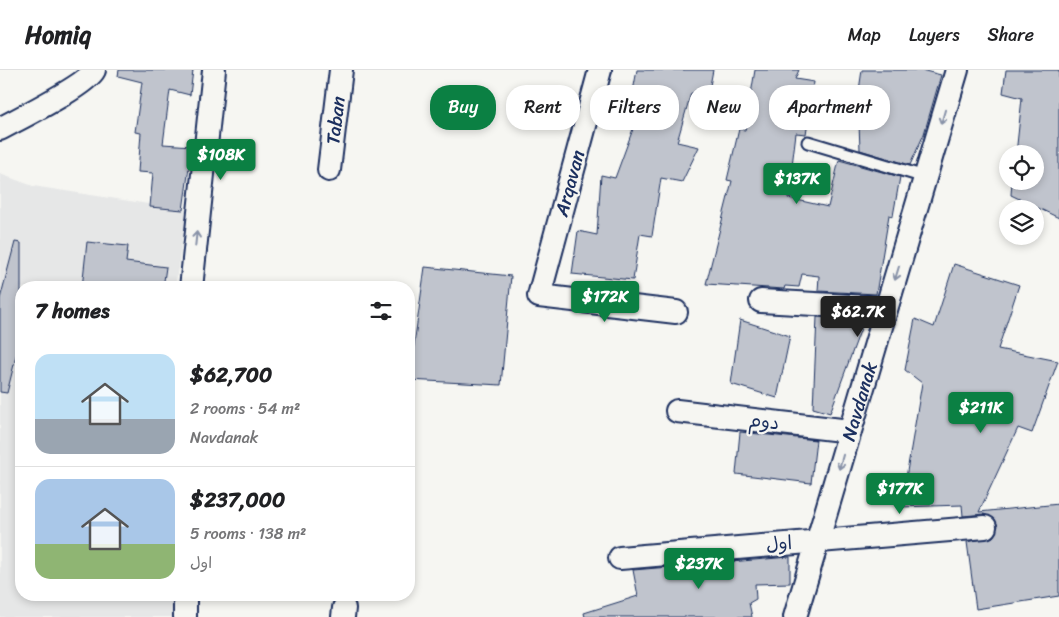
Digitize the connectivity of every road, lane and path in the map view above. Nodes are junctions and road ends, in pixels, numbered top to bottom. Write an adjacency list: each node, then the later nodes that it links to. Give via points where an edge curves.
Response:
1 (94, 70): 6 (street, via 78,84)
2 (214, 70): 10 (street, one-way to 2)
3 (341, 70): 8 (street, Taban)
4 (600, 70): 13 (street, Arqavan, via 539,296)
5 (957, 70): 9 (street, Navdanak, one-way to 9)
6 (0, 129)
7 (808, 142): 9 (lane)
8 (329, 170)
9 (925, 177): 12 (street, Navdanak, one-way to 12)
10 (192, 281)
11 (761, 301): 12 (street)
12 (886, 308): 15 (street, Navdanak)
13 (676, 312)
14 (677, 411): 15 (street, دوم)
15 (850, 431): 17 (street, Navdanak, one-way to 17)
16 (985, 527): 17 (street, اول)
17 (818, 540): 18 (street, اول); 21 (street, Navdanak)
18 (620, 558)
19 (185, 601): 20 (street)
20 (185, 617)
21 (795, 617)

